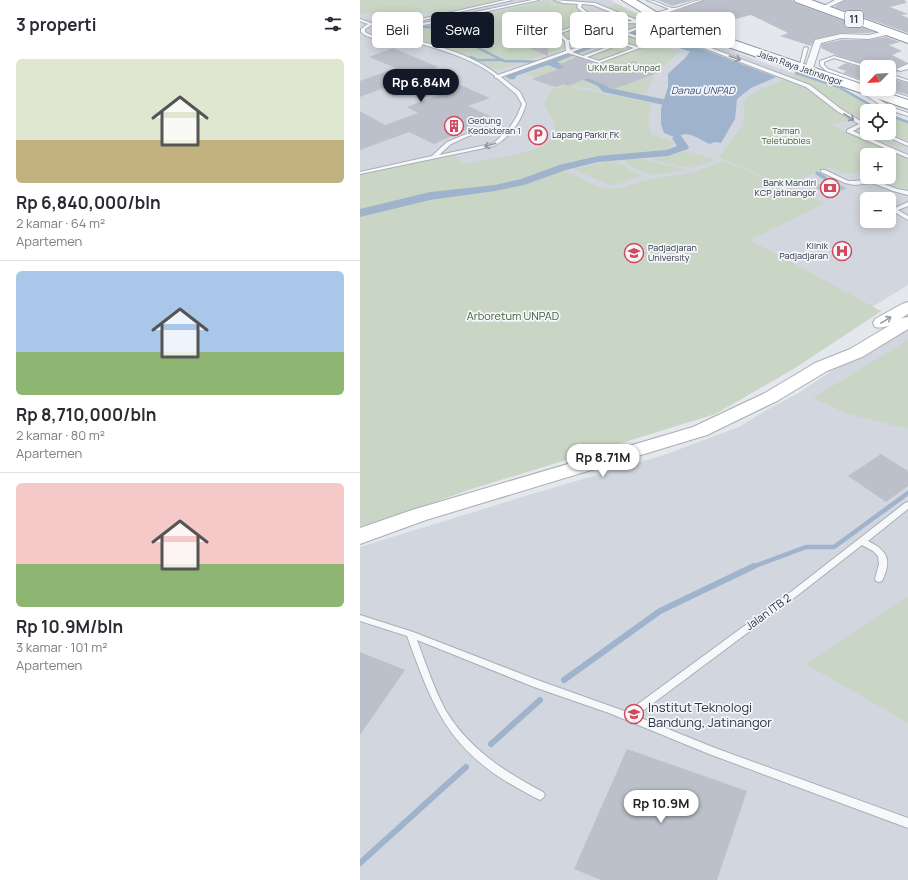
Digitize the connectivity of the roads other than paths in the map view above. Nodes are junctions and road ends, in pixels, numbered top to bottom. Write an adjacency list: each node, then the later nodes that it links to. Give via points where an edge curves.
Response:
1 (510, 0): 14 (lane)
2 (537, 0): 19 (lane)
3 (556, 0): 9 (lane)
4 (628, 0): 12 (highway, Jalan Raya Jatinangor)
5 (649, 0): 11 (lane)
6 (701, 0): 11 (lane)
7 (800, 0): 10 (highway, 11)
8 (841, 0): 10 (street)
9 (580, 3): 16 (lane, via 584,13 595,17 628,24); 17 (lane, via 594,4)
10 (823, 8): 22 (highway, 11)
11 (675, 9): 13 (lane)
12 (657, 12)
13 (663, 12)
14 (423, 19)
15 (360, 20): 18 (lane)
16 (636, 22)
17 (636, 22)
18 (372, 24): 21 (lane)
19 (423, 24)
20 (570, 29): 28 (lane, via 558,33)
21 (361, 32): 23 (lane)
22 (888, 32): 26 (highway, 11); 40 (street, via 869,36 841,36 818,42)
23 (369, 36): 24 (lane); 25 (lane)
24 (372, 36)
25 (360, 38)
26 (908, 39)
27 (570, 40): 28 (lane)
28 (567, 41): 36 (lane)
29 (735, 43): 40 (highway, Jalan Raya Jatinangor)
30 (423, 44): 42 (lane, via 474,61 486,67)
31 (636, 47): 37 (lane, via 621,43)
32 (579, 48): 36 (lane)
33 (638, 48): 37 (lane, via 599,62)
34 (707, 48): 53 (lane, one-way to 53, via 808,86)
35 (806, 48): 40 (lane)
36 (568, 52): 37 (lane); 42 (lane)
37 (583, 57)
38 (860, 65): 45 (lane, via 834,57 822,61 827,70)
39 (908, 66): 41 (street)
40 (804, 69): 46 (highway, Jalan Raya Jatinangor)
41 (900, 69)
42 (496, 77): 62 (lane, one-way to 62, via 518,93 524,104 508,134 500,142 492,145)
43 (896, 77): 44 (lane)
44 (908, 81)
45 (860, 85)
46 (860, 87)
47 (896, 95): 49 (lane)
48 (881, 96): 50 (highway, Jalan Raya Jatinangor)
49 (908, 98)
50 (900, 107): 51 (lane); 52 (lane)
51 (908, 111)
52 (908, 115)
53 (860, 123)
54 (860, 127): 56 (lane, via 849,130)
55 (471, 134): 62 (lane, via 449,143)
56 (860, 135)
57 (870, 140): 61 (lane)
58 (896, 140): 59 (lane)
59 (908, 145)
60 (908, 149): 61 (lane)
61 (900, 154): 63 (lane)
62 (434, 157): 65 (lane)
63 (908, 157)
64 (823, 171): 66 (lane, via 847,182 872,181)
65 (360, 173)
66 (908, 192)
67 (908, 204): 68 (lane, via 894,210)
68 (908, 218)
69 (908, 307): 71 (main road, one-way to 69, via 843,345)
70 (908, 322): 71 (main road, via 856,353)
71 (821, 367): 73 (main road, via 771,397 700,431)
72 (906, 509): 74 (lane, Jalan ITB 2)
73 (360, 536)
74 (862, 541): 75 (lane, via 882,554 884,561); 78 (lane, Jalan ITB 2)
75 (878, 579)
76 (360, 618): 77 (lane)
77 (410, 634): 78 (lane); 79 (lane, via 435,697 458,735 510,780)
78 (627, 717): 80 (lane)
79 (540, 796)
80 (908, 823)

